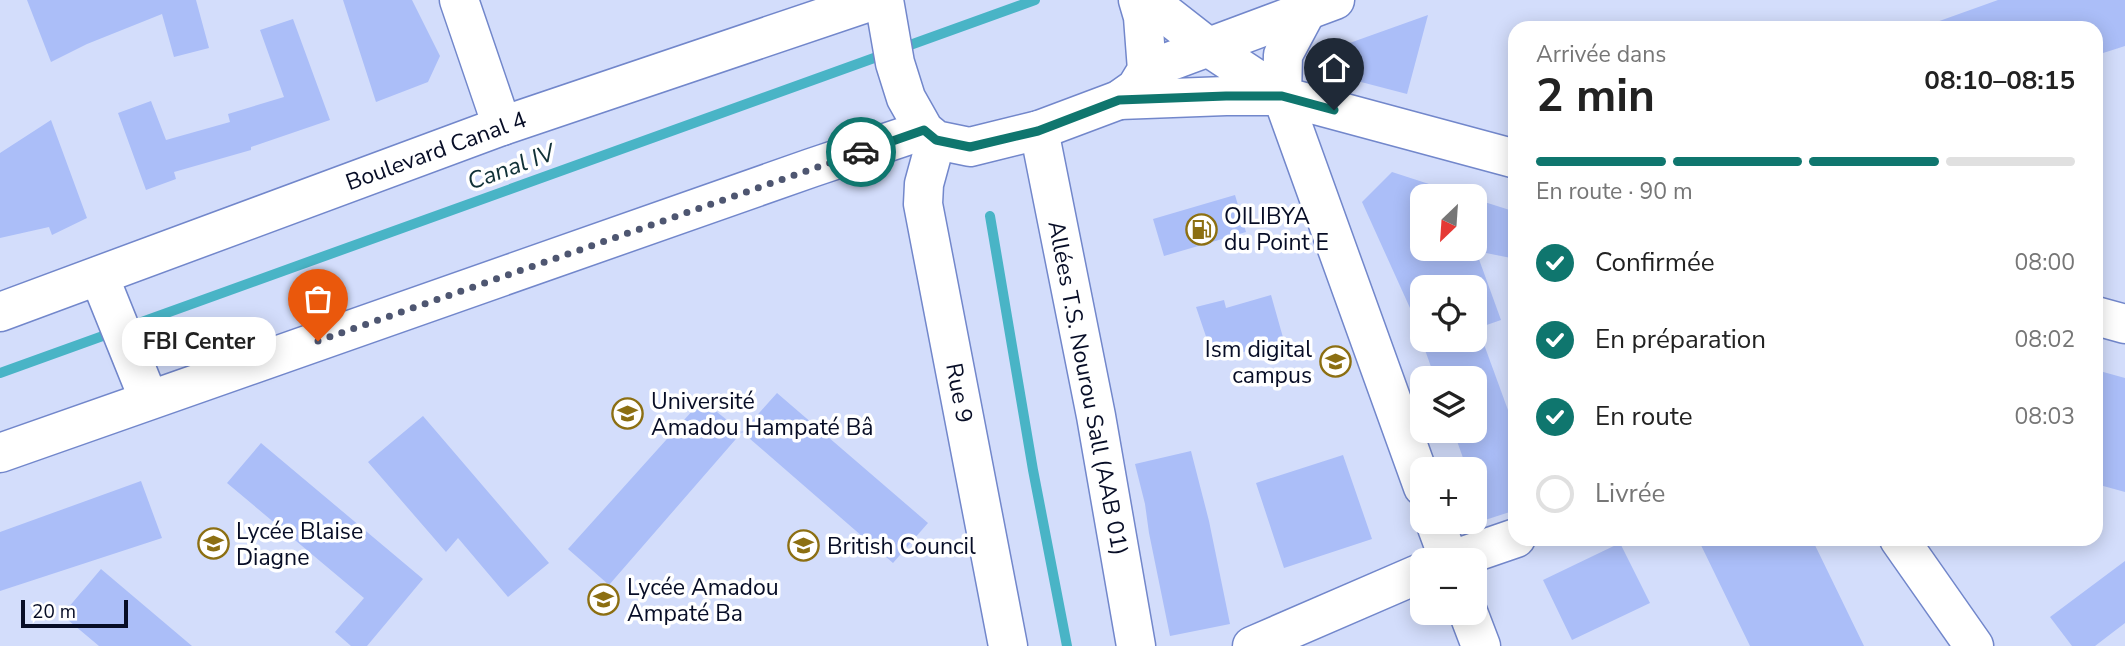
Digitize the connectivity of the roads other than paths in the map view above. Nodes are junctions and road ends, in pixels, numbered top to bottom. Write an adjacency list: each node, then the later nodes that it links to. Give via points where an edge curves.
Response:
1 (459, 0): 11 (street)
2 (875, 0): 11 (street, Boulevard Canal 4)
3 (884, 0): 13 (street, via 898,75 906,98)
4 (1138, 0): 8 (street)
5 (1147, 0): 7 (street)
6 (1321, 5): 7 (street); 9 (street, via 1283,55)
7 (1208, 47): 8 (street); 9 (street)
8 (1147, 70): 10 (street, via 1136,88)
9 (1282, 96): 10 (street); 14 (street); 21 (street)
10 (1119, 100): 12 (street)
11 (502, 125): 15 (street, Boulevard Canal 4)
12 (1038, 131): 13 (street, via 970,147); 28 (street, Allées T.S. Nourou Sall (AAB 01), via 1096,416)
13 (930, 135): 19 (street, via 811,168); 27 (street, Rue 9, via 923,204)
14 (1508, 157)
15 (99, 276): 16 (street, Boulevard Canal 4); 19 (street)
16 (0, 312)
17 (2103, 318): 18 (street)
18 (2125, 324)
19 (149, 400): 20 (street)
20 (0, 453)
21 (1412, 457)
22 (1508, 541): 24 (street)
23 (1904, 546): 31 (street)
24 (1486, 548)
25 (1410, 578): 29 (street)
26 (1473, 625): 30 (street)
27 (997, 637)
28 (1136, 646)
29 (1252, 646)
30 (1481, 646)
31 (1974, 646)

